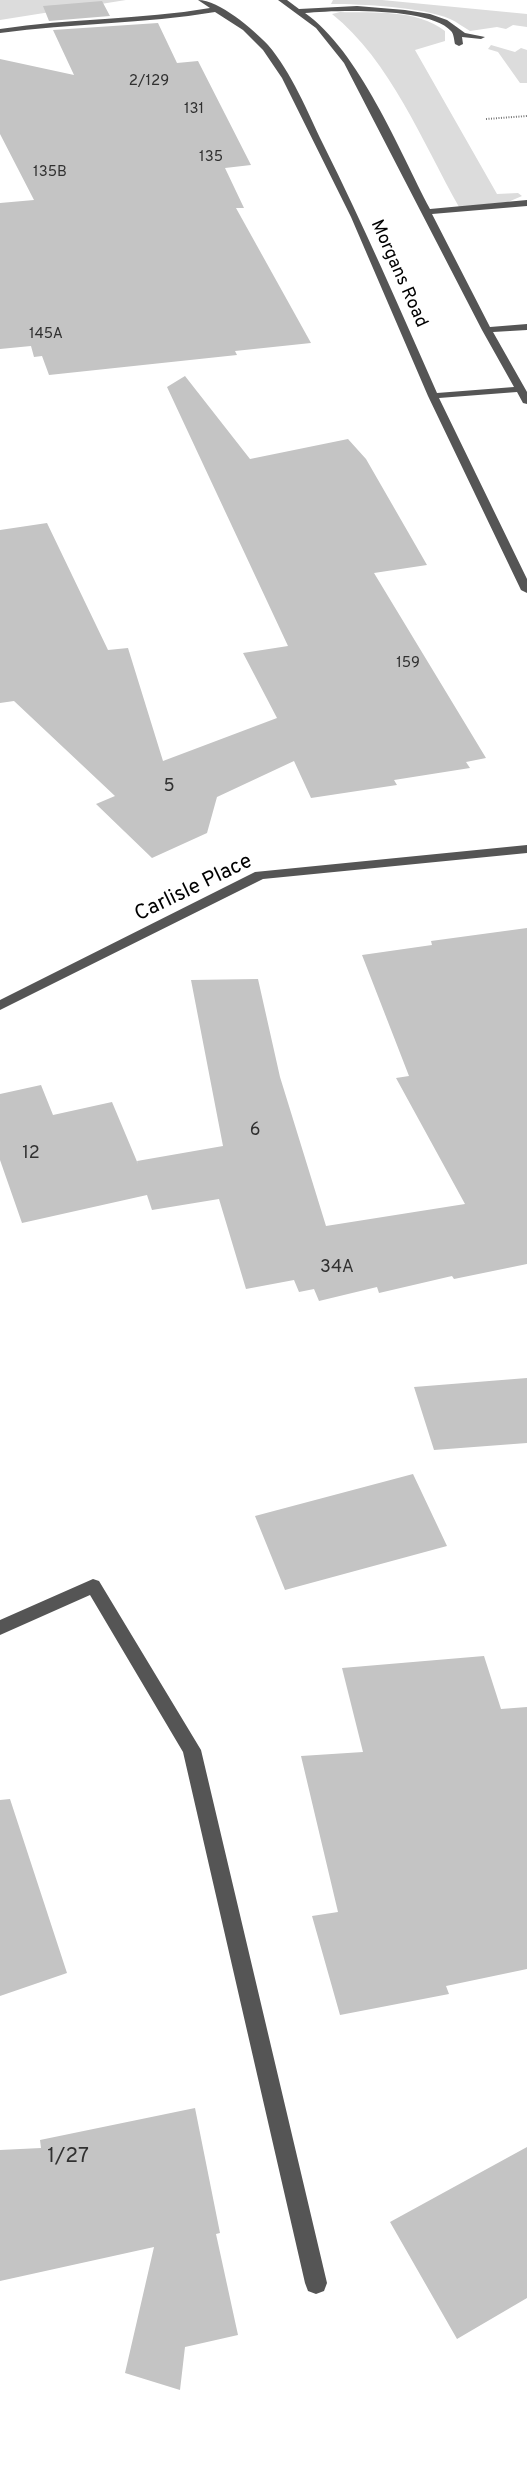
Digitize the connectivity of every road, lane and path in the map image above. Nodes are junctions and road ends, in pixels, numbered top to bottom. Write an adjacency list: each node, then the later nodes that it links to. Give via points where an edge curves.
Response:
1 (202, 0): 3 (street, Morgans Road)
2 (282, 0): 4 (street)
3 (219, 9): 5 (street, via 163,18 73,22); 16 (street, Morgans Road, via 266,48 286,78 355,217)
4 (299, 11): 6 (street, via 337,8 411,13 440,20); 12 (street, via 319,26 348,62)
5 (0, 31)
6 (457, 32): 7 (street); 8 (street)
7 (481, 37)
8 (459, 44)
9 (527, 116): 10 (path)
10 (486, 119)
11 (527, 203): 12 (street)
12 (426, 212): 14 (street)
13 (527, 327): 14 (street)
14 (487, 330): 15 (street)
15 (520, 389): 16 (street); 17 (street)
16 (433, 396): 18 (street, Morgans Road)
17 (527, 401)
18 (527, 590)
19 (527, 849): 20 (street, Carlisle Place, via 260,875)
20 (0, 1006)
21 (0, 1628): 22 (street, via 93,1586 192,1750)
22 (316, 2283)

